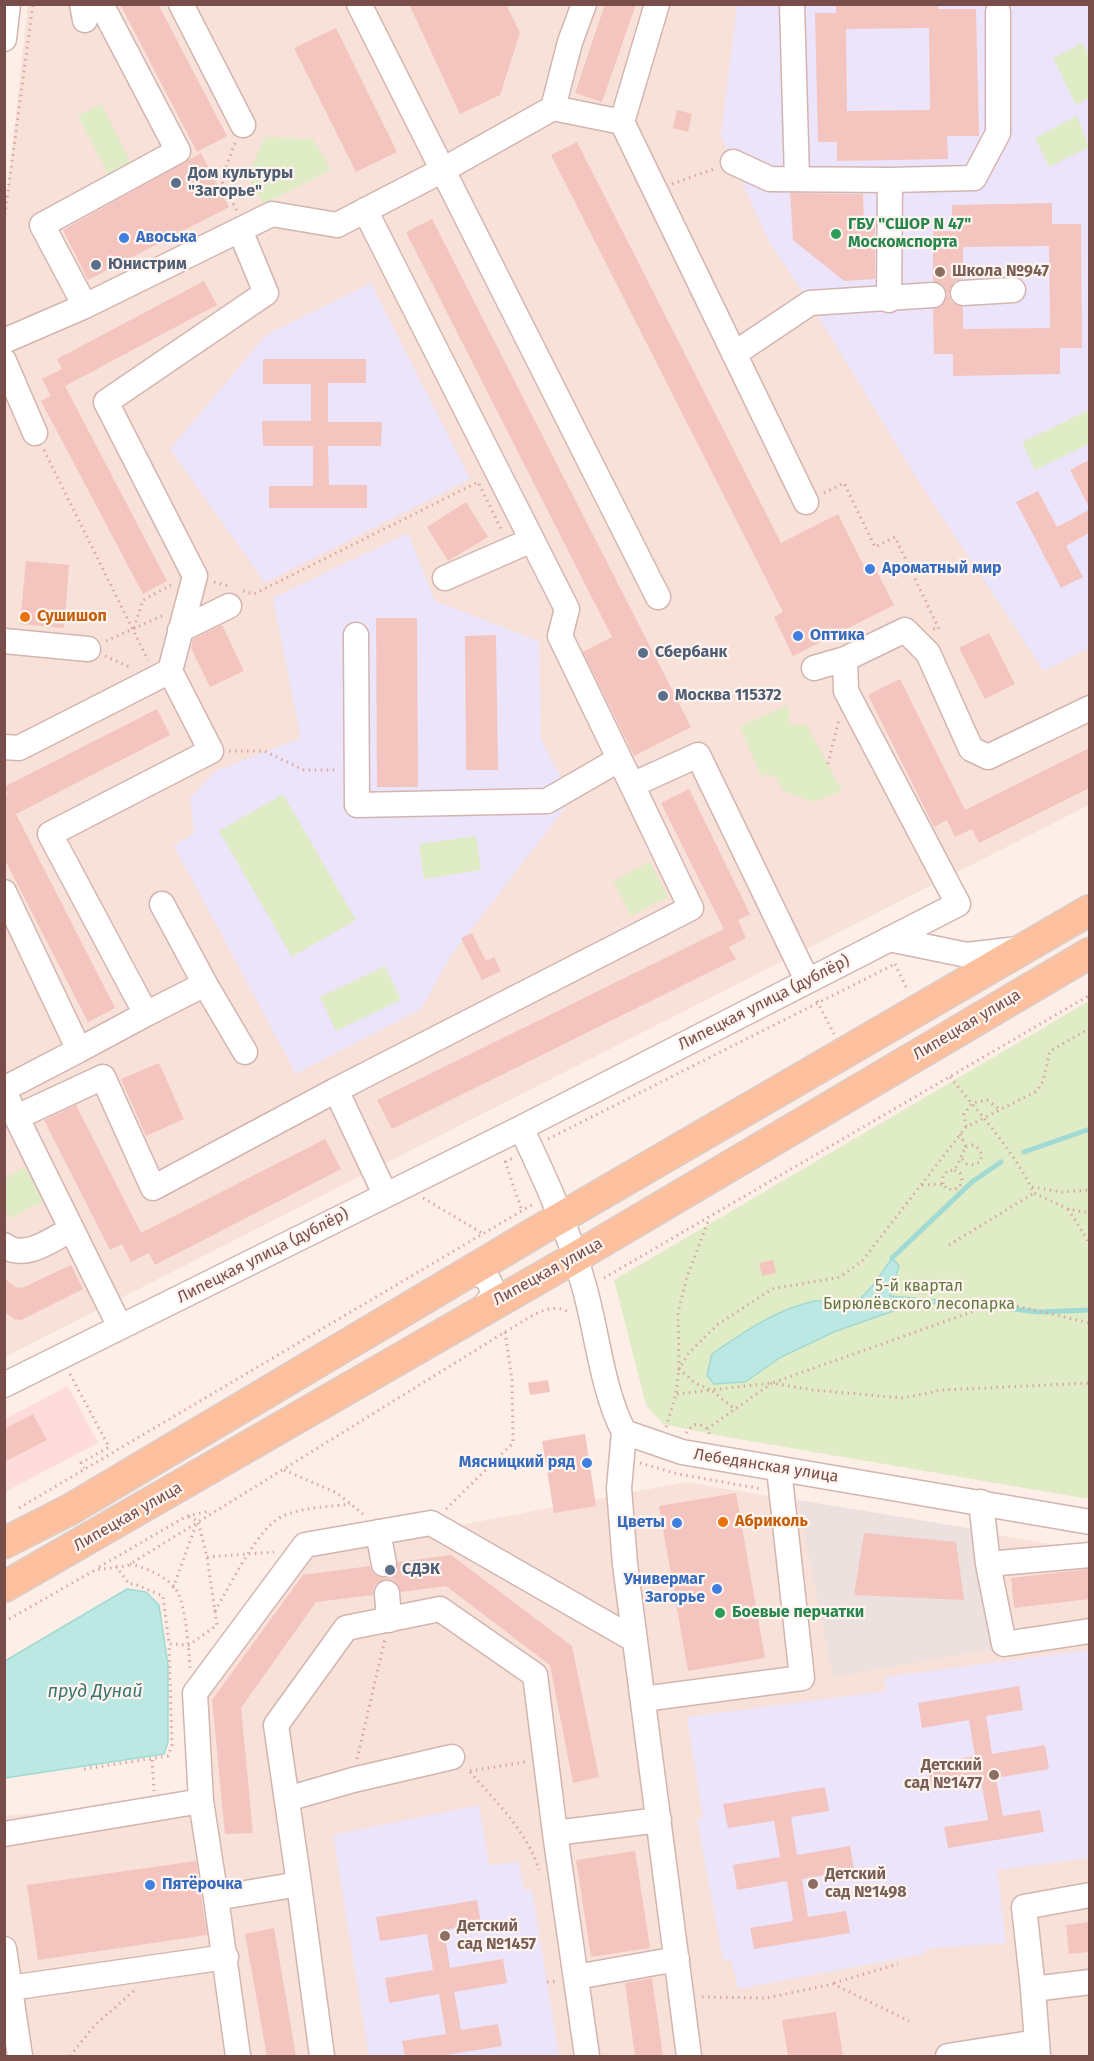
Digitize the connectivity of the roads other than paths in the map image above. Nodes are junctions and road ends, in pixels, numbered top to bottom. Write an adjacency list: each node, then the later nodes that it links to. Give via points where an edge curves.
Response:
1 (8, 4): 9 (street)
2 (181, 4): 12 (street)
3 (359, 4): 14 (street)
4 (584, 4): 10 (street)
5 (657, 4): 11 (street)
6 (792, 4): 15 (street)
7 (89, 10): 23 (street, via 178,151 42,225)
8 (998, 12): 16 (street, via 998,133 974,178)
9 (4, 39)
10 (553, 108): 11 (street); 14 (street)
11 (622, 122): 25 (street)
12 (243, 125)
13 (733, 162): 15 (street, via 770,179)
14 (441, 171): 17 (street); 31 (street)
15 (797, 179): 16 (street)
16 (890, 180): 22 (street)
17 (365, 210): 18 (street, via 337,225 272,214); 29 (street)
18 (242, 229): 23 (street); 33 (street, via 267,293 106,402 190,567 188,604)
19 (1013, 290): 20 (street)
20 (963, 293)
21 (933, 295): 22 (street)
22 (889, 300): 25 (street, via 810,303)
23 (85, 306): 24 (street)
24 (4, 341)
25 (734, 354): 28 (street)
26 (4, 361): 27 (street)
27 (35, 433)
28 (806, 502)
29 (522, 544): 30 (street); 42 (street, via 567,609 560,636)
30 (445, 578)
31 (658, 597)
32 (229, 606): 33 (street)
33 (180, 630): 39 (street)
34 (356, 635): 42 (street, via 357,805 547,801)
35 (4, 641): 36 (street)
36 (88, 649)
37 (845, 659): 38 (street); 40 (street, via 905,630 928,653 971,749 988,757); 47 (street, Липецкая улица (дублёр), via 846,691 958,903)
38 (814, 668)
39 (163, 674): 41 (street, via 19,748); 52 (street, via 211,751 50,834)
40 (1089, 708)
41 (4, 747)
42 (618, 760): 43 (street)
43 (632, 785): 51 (street, via 698,754); 55 (street, via 691,908)
44 (4, 892): 53 (street)
45 (162, 904): 50 (street)
46 (1089, 910): 48 (main road)
47 (889, 939): 48 (street, via 967,955); 51 (street, Липецкая улица (дублёр))
48 (1020, 949): 60 (main road)
49 (1089, 953): 63 (main road, Липецкая улица)
50 (205, 984): 52 (street); 54 (street)
51 (812, 991): 58 (street, Липецкая улица (дублёр))
52 (146, 1014): 53 (street)
53 (79, 1050): 56 (street)
54 (245, 1052)
55 (336, 1090): 57 (street, via 153,1188 103,1077); 59 (street)
56 (4, 1091): 57 (street)
57 (17, 1117): 61 (street)
58 (526, 1138): 59 (street, Липецкая улица (дублёр), via 501,1152 413,1180); 60 (street)
59 (386, 1194): 66 (street, Липецкая улица (дублёр))
60 (562, 1218): 63 (street); 64 (main road)
61 (70, 1230): 62 (street, via 27,1251 12,1251); 66 (street)
62 (4, 1245)
63 (576, 1257): 65 (main road, Липецкая улица); 68 (street, via 610,1393)
64 (463, 1276): 65 (street, via 477,1273 491,1284 492,1297); 73 (main road, via 71,1509)
65 (482, 1309): 77 (main road, Липецкая улица)
66 (120, 1327): 67 (street, Липецкая улица (дублёр))
67 (8, 1377)
68 (624, 1432): 69 (street, Лебедянская улица, via 682,1452); 81 (street, via 619,1488)
69 (779, 1469): 70 (street, Лебедянская улица); 82 (street, via 802,1678)
70 (981, 1502): 71 (street, Лебедянская улица); 76 (street)
71 (1089, 1522)
72 (381, 1531): 75 (street); 81 (street, via 431,1522); 85 (street, via 305,1545 195,1693)
73 (4, 1543)
74 (1089, 1556): 76 (street)
75 (384, 1564)
76 (988, 1564): 80 (street, via 1004,1644)
77 (4, 1587)
78 (387, 1593): 79 (street)
79 (389, 1620): 84 (street, via 346,1628 276,1725); 87 (street, via 440,1610 535,1675)
80 (1089, 1631)
81 (635, 1640): 82 (street)
82 (644, 1699): 86 (street)
83 (461, 1764): 84 (street, via 353,1780)
84 (287, 1799): 89 (street)
85 (201, 1801): 88 (street); 91 (street)
86 (659, 1820): 87 (street); 94 (street)
87 (555, 1833): 95 (street)
88 (4, 1834)
89 (300, 1884): 91 (street); 102 (street)
90 (1089, 1895): 98 (street, via 1024,1907)
91 (216, 1898): 93 (street)
92 (4, 1949): 97 (street)
93 (226, 1957): 97 (street); 101 (street)
94 (677, 1959): 95 (street); 104 (street)
95 (576, 1977): 103 (street)
96 (1089, 1982): 98 (street)
97 (10, 1988): 100 (street)
98 (1033, 1989): 99 (street)
99 (1037, 2049): 105 (street)
100 (20, 2056)
101 (238, 2056)
102 (322, 2056)
103 (587, 2056)
104 (689, 2056)
105 (948, 2056)

